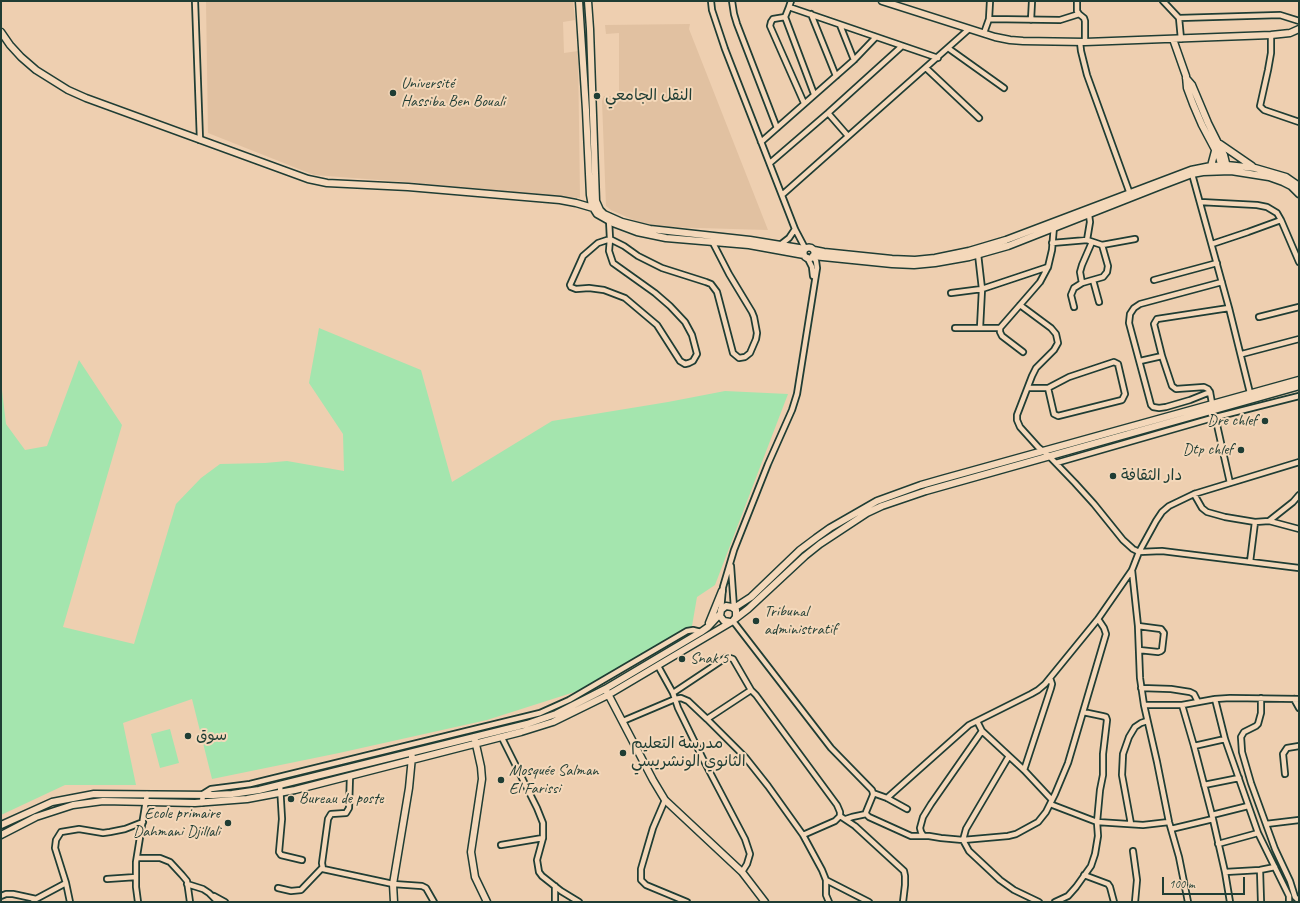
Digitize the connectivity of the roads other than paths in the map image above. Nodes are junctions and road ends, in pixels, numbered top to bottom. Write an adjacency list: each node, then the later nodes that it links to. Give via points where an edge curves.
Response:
1 (195, 1): 46 (street)
2 (579, 1): 60 (main road, via 590,195)
3 (588, 1): 60 (main road)
4 (711, 1): 47 (street, via 725,50)
5 (732, 1): 44 (street, via 737,24)
6 (791, 1): 13 (street)
7 (882, 1): 22 (main road)
8 (990, 1): 18 (street)
9 (1032, 1): 19 (street)
10 (1077, 1): 15 (street)
11 (1163, 1): 12 (street)
12 (1169, 3): 17 (street)
13 (789, 7): 14 (street); 16 (street)
14 (811, 14): 21 (street); 36 (street)
15 (1079, 14): 19 (street, via 1060,20); 30 (street, via 1085,21)
16 (785, 17): 39 (street); 40 (street, via 773,20 770,26)
17 (1179, 18): 20 (street, via 1280,14); 29 (street)
18 (989, 19): 19 (street); 25 (street)
19 (1031, 20)
20 (1299, 22)
21 (840, 24): 27 (street); 34 (street)
22 (969, 29): 25 (main road); 32 (street)
23 (1299, 29): 26 (main road)
24 (1, 32): 46 (main road, via 21,57 36,70 68,90)
25 (984, 33): 30 (main road, via 1010,40)
26 (1272, 35): 29 (main road); 43 (street, via 1271,53 1260,106 1264,110)
27 (876, 37): 31 (street); 34 (street)
28 (1173, 39): 29 (main road); 30 (main road); 37 (main road)
29 (1181, 39)
30 (1083, 42): 57 (street, via 1081,51 1087,75)
31 (902, 46): 33 (street); 41 (street)
32 (948, 48): 33 (street); 38 (street)
33 (938, 58): 35 (street)
34 (854, 60): 36 (street)
35 (926, 68): 42 (street); 45 (street)
36 (836, 76): 39 (street)
37 (1186, 76): 48 (main road); 49 (main road, via 1193,104)
38 (1004, 88)
39 (814, 94): 40 (street)
40 (804, 103): 44 (street)
41 (828, 113): 45 (street); 50 (street)
42 (979, 118)
43 (1299, 122)
44 (777, 128): 47 (street)
45 (848, 136): 56 (street)
46 (200, 140): 60 (main road, via 316,181 508,195 576,203)
47 (761, 142): 50 (street)
48 (1218, 143): 52 (main road, via 1224,155); 53 (main road)
49 (1215, 151): 51 (main road); 52 (main road)
50 (770, 163): 56 (street)
51 (1210, 166): 52 (main road); 57 (main road, via 1191,170)
52 (1225, 168): 53 (main road); 54 (main road); 58 (main road, via 1269,177 1291,186)
53 (1255, 168): 55 (main road, via 1286,177)
54 (1192, 174): 59 (street); 61 (main road)
55 (1299, 186)
56 (782, 194): 65 (street)
57 (1130, 194): 64 (main road)
58 (1299, 194)
59 (1200, 202): 63 (street, via 1258,205 1277,213); 72 (street)
60 (596, 210): 62 (main road, via 597,214)
61 (1089, 215): 64 (main road); 69 (street)
62 (610, 219): 66 (main road, via 637,232 666,238); 67 (street)
63 (1281, 220): 72 (street); 78 (street)
64 (1054, 226): 71 (street); 76 (main road, via 1008,246); 77 (main road, via 968,251 935,258)
65 (795, 229): 73 (street, via 790,238); 75 (street)
66 (711, 238): 67 (street, via 754,318 756,339 750,353 742,358 733,354 717,292 711,284 662,268); 70 (main road)
67 (610, 239): 67 (street, via 613,263 655,293 685,322 697,354 689,363 680,361 657,325 625,298 604,290 571,287 584,256 598,243)
68 (1135, 239): 74 (street)
69 (1090, 241): 71 (street); 74 (street); 84 (street, via 1080,272)
70 (749, 243): 73 (main road); 75 (main road)
71 (1052, 243): 80 (street)
72 (1212, 244): 79 (street)
73 (780, 245): 75 (main road)
74 (1102, 245): 81 (street, via 1108,266 1107,272 1103,277)
75 (809, 253): 77 (main road, via 824,252); 124 (street, via 814,284 799,386 795,402 748,512)
76 (978, 254): 77 (main road, via 914,265); 85 (street)
77 (892, 262)
78 (1299, 262)
79 (1217, 263): 82 (street); 83 (street)
80 (1048, 267): 85 (street); 88 (street, via 1040,282)
81 (1093, 280): 84 (street); 87 (street)
82 (1154, 280)
83 (1222, 282): 91 (street); 100 (street, via 1140,304 1134,308 1128,323)
84 (1082, 283): 89 (street, via 1074,288 1071,295)
85 (982, 288): 86 (street); 94 (street)
86 (951, 293)
87 (1099, 302)
88 (1020, 305): 95 (street); 103 (street, via 1051,328 1057,339 1057,346 1036,368)
89 (1074, 307)
90 (1299, 307): 92 (street)
91 (1229, 308): 98 (street); 99 (street, via 1157,319 1154,324)
92 (1259, 317)
93 (956, 328): 94 (street)
94 (980, 328): 95 (street)
95 (1000, 328): 97 (street, via 1002,336)
96 (1299, 339): 98 (street)
97 (1024, 352)
98 (1242, 354): 106 (street)
99 (1162, 356): 100 (street); 105 (street, via 1172,386 1176,389 1204,387)
100 (1140, 361): 105 (street, via 1153,407 1166,407)
101 (1299, 380): 106 (main road)
102 (1299, 386): 108 (main road)
103 (1028, 388): 104 (street); 111 (street, via 1017,420 1024,433)
104 (1048, 388): 104 (street, via 1069,377 1114,362 1118,364 1125,397 1122,400 1058,416 1054,414)
105 (1210, 392): 109 (street)
106 (1250, 393): 108 (street); 109 (main road)
107 (1299, 396): 110 (street)
108 (1252, 400): 110 (main road)
109 (1212, 403): 111 (main road)
110 (1215, 414): 112 (main road); 114 (street); 115 (street)
111 (1043, 450): 112 (street); 118 (main road, via 921,485)
112 (1049, 456): 114 (street); 118 (main road)
113 (1299, 462): 115 (street)
114 (1056, 463): 122 (street, via 1123,540)
115 (1230, 483): 116 (street)
116 (1194, 494): 120 (street, via 1207,512); 122 (street, via 1162,512)
117 (1299, 495): 119 (street)
118 (879, 504): 128 (main road, via 830,528 816,538 751,597); 131 (main road, via 805,556)
119 (1270, 521): 120 (street); 121 (street)
120 (1255, 522): 123 (street)
121 (1299, 528)
122 (1139, 552): 123 (street, via 1162,551); 126 (street)
123 (1250, 562): 125 (street)
124 (731, 565): 127 (street); 128 (street)
125 (1299, 568)
126 (1132, 570): 130 (street); 132 (street)
127 (722, 591): 129 (street); 133 (main road)
128 (734, 608): 129 (main road, via 724,607); 131 (main road, via 736,614)
129 (720, 612): 131 (main road, via 724,621); 133 (main road)
130 (1098, 619): 137 (street); 149 (street, via 1106,634)
131 (733, 621): 136 (main road); 172 (street, via 831,748)
132 (1138, 626): 135 (street); 135 (street, via 1161,629 1164,634 1161,652)
133 (708, 627): 134 (main road)
134 (701, 632): 140 (main road); 159 (street, via 687,631 569,700 540,713)
135 (1140, 650): 138 (street)
136 (658, 666): 140 (main road); 141 (street)
137 (1050, 678): 151 (street, via 1038,690); 165 (street, via 1051,688)
138 (1141, 688): 145 (street, via 1190,692); 146 (street)
139 (751, 690): 141 (street, via 733,659 727,657); 150 (street); 183 (street, via 837,805)
140 (607, 692): 153 (main road); 155 (main road, via 527,724); 156 (main road, via 553,722)
141 (674, 696): 150 (street, via 688,701); 153 (street); 208 (street, via 745,839 750,854)
142 (1261, 698): 143 (street); 144 (street); 191 (street, via 1258,724 1244,732 1240,741)
143 (1215, 699): 145 (street); 157 (street)
144 (1297, 699): 148 (street)
145 (1198, 702): 147 (street)
146 (1144, 705): 147 (street); 152 (street)
147 (1182, 705): 160 (street)
148 (1299, 708)
149 (1083, 712): 179 (street, via 1068,763); 188 (street, via 1106,717 1107,720)
150 (707, 719): 196 (street, via 745,757)
151 (977, 721): 154 (street); 175 (street, via 958,734)
152 (1147, 721): 189 (street); 190 (street, via 1135,727 1123,754 1122,775)
153 (623, 722): 176 (main road)
154 (982, 731): 163 (street); 197 (street, via 927,811 920,828)
155 (474, 737): 158 (main road); 162 (main road)
156 (502, 738): 158 (main road); 198 (street, via 537,808 543,823)
157 (1225, 739): 160 (street); 168 (street)
158 (477, 744): 164 (main road); 230 (main road, via 482,779 471,852 475,877)
159 (409, 745): 162 (street); 174 (street, via 250,784 211,789)
160 (1194, 746): 170 (street)
161 (1299, 746): 166 (street, via 1287,748 1283,754)
162 (411, 753): 164 (main road); 169 (main road)
163 (1010, 756): 165 (street); 199 (street, via 966,829)
164 (412, 761): 167 (main road); 216 (main road)
165 (1024, 770): 179 (street)
166 (1285, 774)
167 (350, 776): 171 (main road); 206 (street, via 349,808 346,813 331,814 328,819)
168 (1239, 778): 170 (street); 180 (street)
169 (280, 785): 171 (street); 174 (main road, via 232,794)
170 (1204, 785): 184 (street)
171 (281, 793): 178 (main road, via 247,799); 204 (street, via 280,854)
172 (873, 793): 175 (street); 182 (street)
173 (147, 794): 174 (main road); 177 (street); 192 (main road, via 94,794 66,799)
174 (202, 795): 178 (street)
175 (888, 798): 181 (street)
176 (665, 800): 208 (main road); 233 (street, via 653,828 641,869 641,880)
177 (147, 802): 178 (main road); 187 (street); 195 (main road, via 103,801 73,805 36,817)
178 (202, 802)
179 (1051, 802): 188 (street); 199 (street, via 1038,822 1016,834)
180 (1248, 806): 184 (street); 194 (street)
181 (907, 809)
182 (866, 814): 185 (street); 197 (street, via 872,820 911,836)
183 (840, 816): 185 (street); 196 (street, via 835,821)
184 (1212, 817): 193 (street); 200 (street)
185 (846, 819): 237 (street, via 904,870)
186 (1299, 820): 191 (street)
187 (143, 822): 203 (street); 214 (street, via 103,833 79,828 61,832 55,848)
188 (1097, 822): 190 (street); 210 (street, via 1095,854 1091,866)
189 (1169, 822): 190 (street); 193 (street)
190 (1131, 824)
191 (1266, 824): 222 (street, via 1295,897)
192 (1, 825)
193 (1170, 829): 242 (street, via 1179,857)
194 (1258, 833): 200 (street); 205 (street)
195 (1, 835)
196 (803, 835): 213 (street)
197 (923, 835): 199 (street)
198 (543, 838): 201 (street); 217 (street, via 537,860 538,869 542,876)
199 (963, 840): 238 (street, via 969,851 1000,880)
200 (1218, 844): 209 (street)
201 (501, 845)
202 (1133, 850): 241 (street, via 1137,880)
203 (137, 858): 211 (street); 215 (street, via 160,858 168,861)
204 (302, 860)
205 (1275, 867): 207 (street); 245 (street, via 1289,896)
206 (322, 868): 216 (street); 218 (street, via 301,890)
207 (1260, 870): 209 (street); 244 (street)
208 (742, 872): 234 (main road)
209 (1225, 872): 243 (street)
210 (1084, 875): 239 (street, via 1068,896); 240 (street, via 1108,884)
211 (136, 878): 212 (street); 224 (street)
212 (108, 879)
213 (826, 880): 235 (street, via 826,895); 236 (street)
214 (66, 884): 221 (street); 223 (street)
215 (187, 884): 220 (street, via 203,889); 225 (street)
216 (393, 884): 228 (main road); 229 (street, via 422,886)
217 (555, 886): 231 (street); 232 (street)
218 (278, 888)
219 (1, 896): 221 (street, via 13,894)
220 (212, 896): 226 (street); 227 (street)
221 (34, 900)
222 (1299, 901)
223 (70, 902)
224 (138, 902)
225 (190, 902)
226 (218, 902)
227 (225, 902)
228 (394, 902)
229 (434, 902)
230 (487, 902)
231 (555, 902)
232 (579, 902)
233 (687, 902)
234 (765, 902)
235 (829, 902)
236 (869, 902)
237 (903, 902)
238 (1039, 902)
239 (1055, 902)
240 (1114, 902)
241 (1135, 902)
242 (1188, 902)
243 (1230, 902)
244 (1261, 902)
245 (1289, 902)

